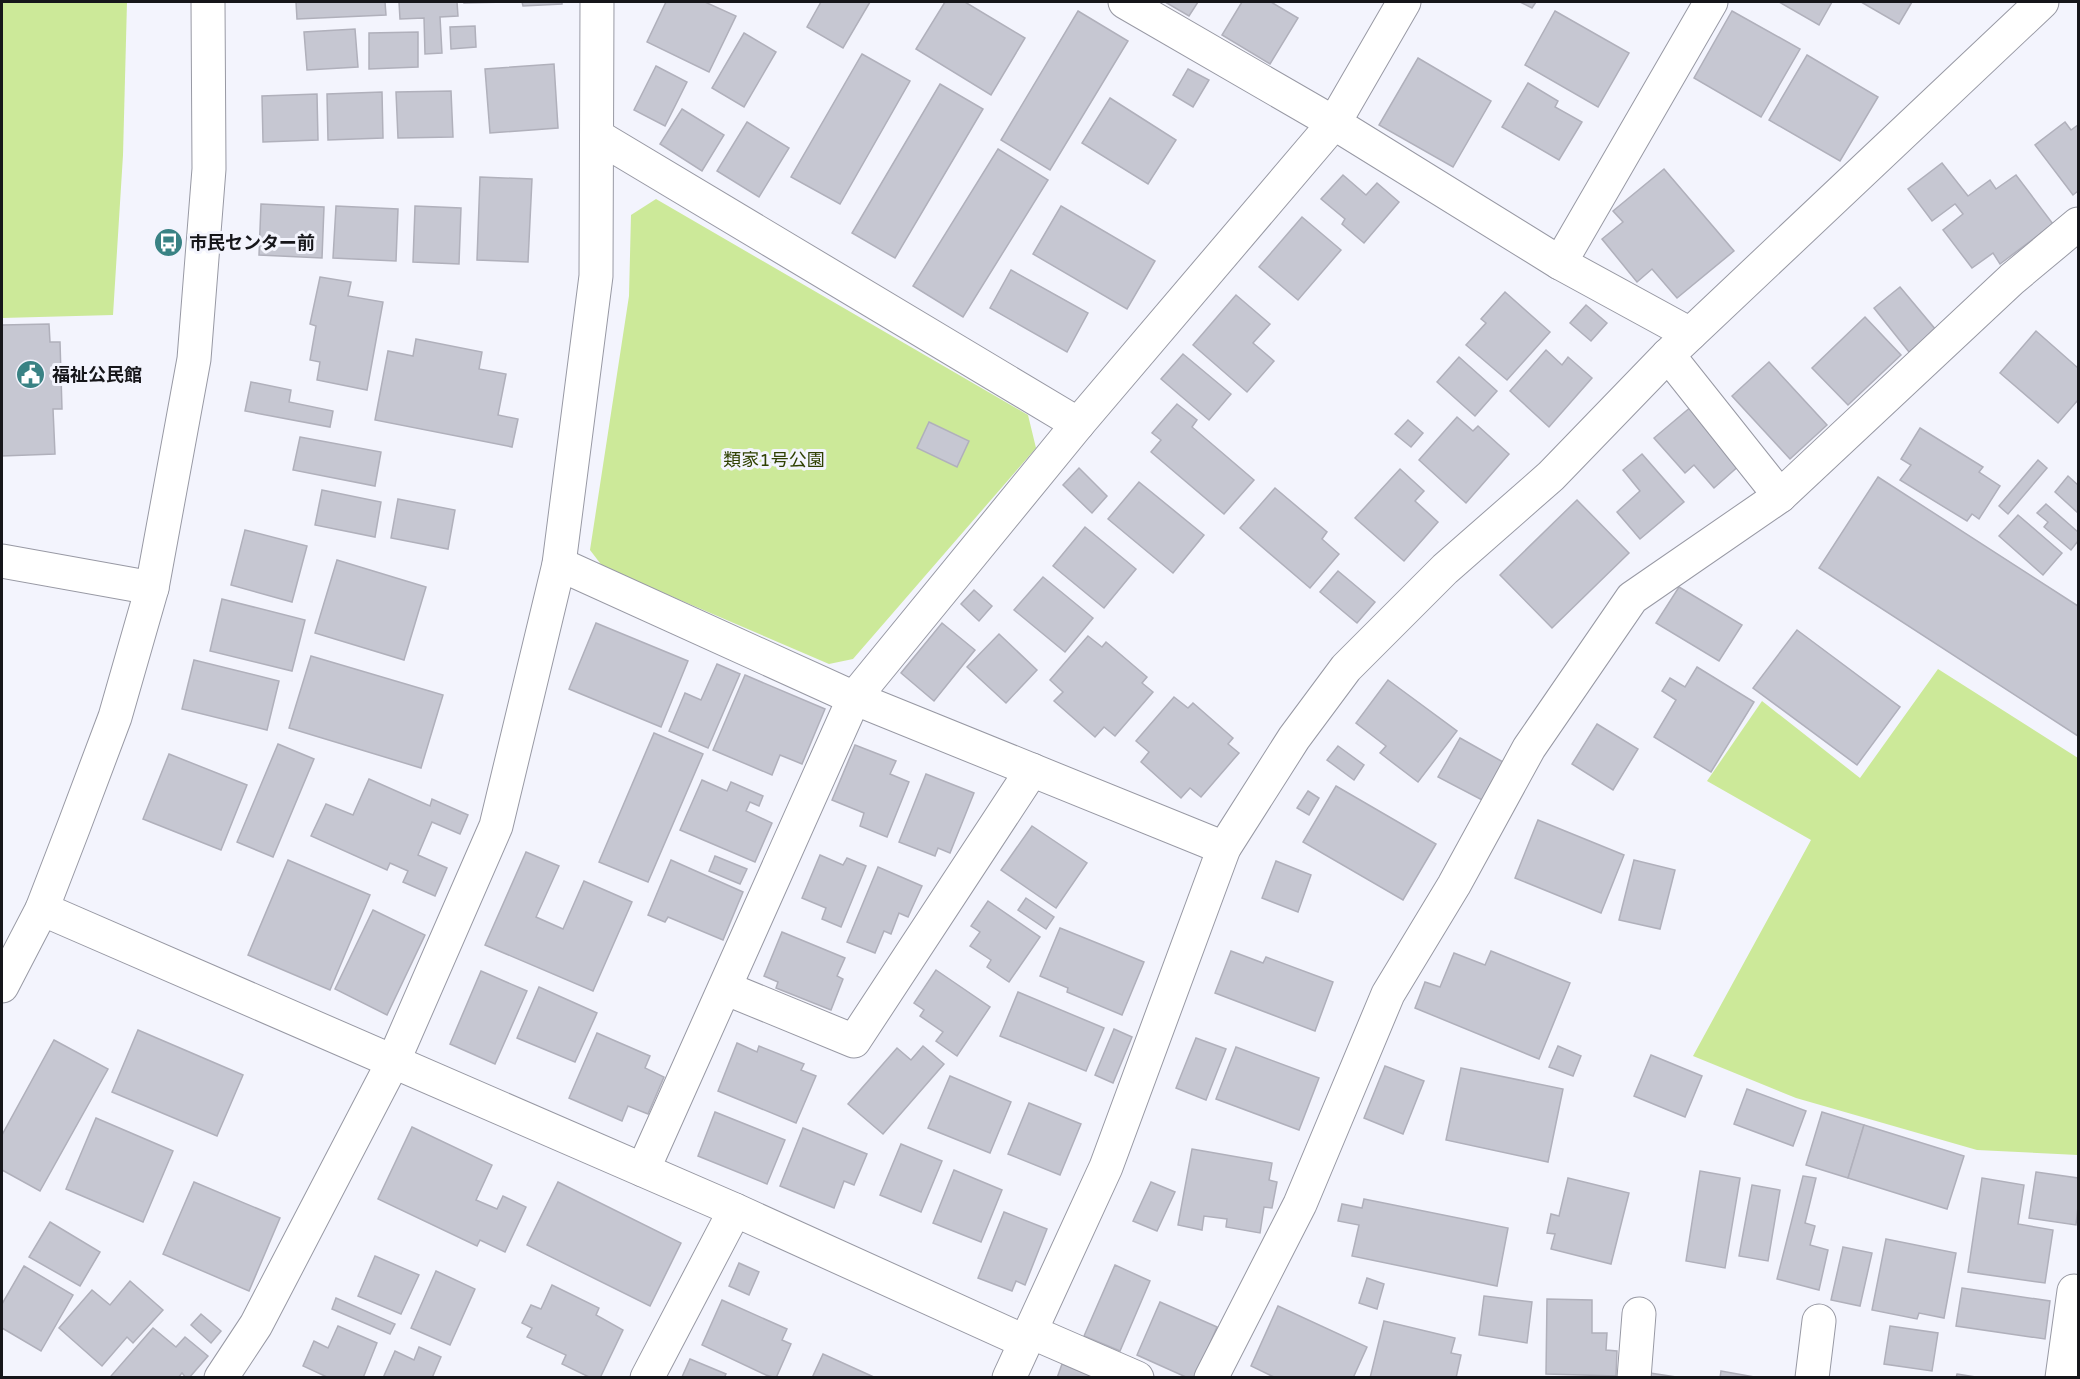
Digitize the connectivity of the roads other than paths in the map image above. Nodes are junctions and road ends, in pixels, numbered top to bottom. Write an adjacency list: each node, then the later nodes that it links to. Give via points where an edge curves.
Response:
1 (208, 2): 16 (street, via 209,169 195,358)
2 (597, 2): 8 (street)
3 (1125, 2): 7 (street)
4 (1404, 2): 7 (street)
5 (1711, 2): 10 (street)
6 (2042, 2): 11 (street)
7 (1334, 123): 10 (street); 12 (street)
8 (597, 136): 12 (street); 15 (street, via 596,276)
9 (2079, 224): 13 (street, via 2012,279)
10 (1560, 263): 11 (street)
11 (1679, 344): 13 (street); 19 (street, via 1551,476 1445,569 1346,668 1294,738)
12 (1078, 424): 17 (street)
13 (1780, 495): 34 (street, via 1632,598 1529,748 1454,885 1388,994 1300,1204)
14 (2, 561): 16 (street)
15 (559, 564): 17 (street); 23 (street, via 496,826)
16 (152, 588): 20 (street, via 115,717)
17 (854, 698): 18 (street); 22 (street)
18 (1032, 770): 19 (street); 22 (street, via 854,1041)
19 (1224, 848): 29 (street, via 1106,1167)
20 (42, 909): 21 (street); 23 (street)
21 (2, 986)
22 (725, 988): 24 (street)
23 (393, 1062): 24 (street); 30 (street, via 256,1325)
24 (643, 1170): 25 (street)
25 (735, 1210): 29 (street); 31 (street)
26 (2074, 1291): 37 (street)
27 (1639, 1314): 35 (street)
28 (1818, 1321): 36 (street)
29 (1029, 1337): 32 (street); 33 (street)
30 (221, 1377)
31 (647, 1377)
32 (1009, 1377)
33 (1137, 1377)
34 (1211, 1377)
35 (1634, 1377)
36 (1812, 1377)
37 (2062, 1377)

